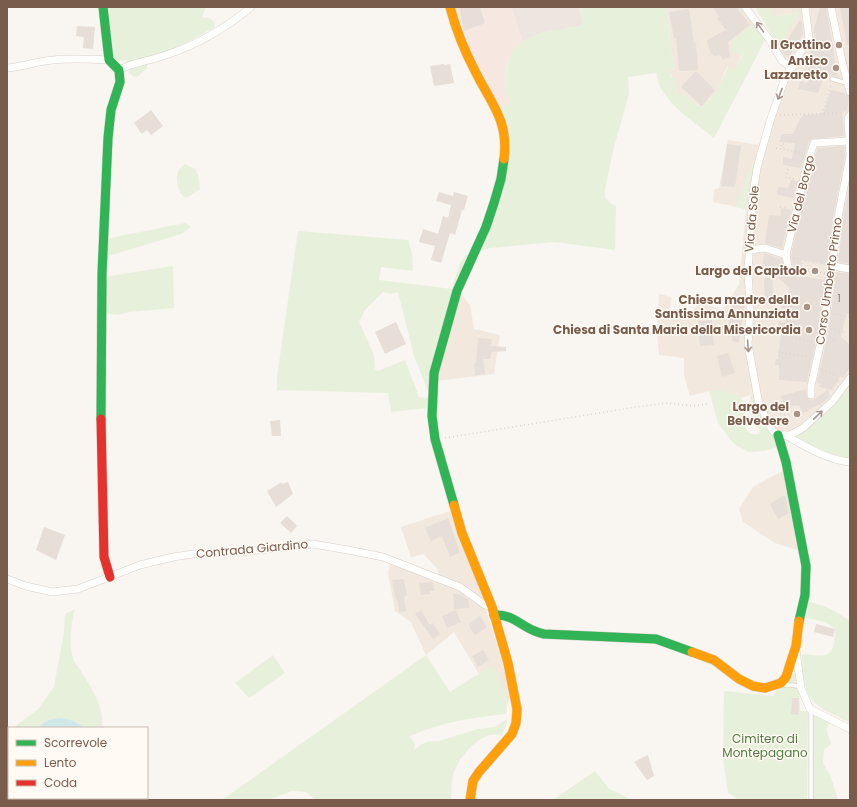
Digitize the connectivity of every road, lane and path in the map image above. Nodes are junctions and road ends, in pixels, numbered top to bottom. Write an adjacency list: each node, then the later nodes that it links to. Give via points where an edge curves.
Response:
1 (103, 7): 8 (street)
2 (251, 7): 12 (street, via 201,40 165,56 128,65)
3 (450, 7): 51 (street, via 465,50 498,113 506,152 495,205 457,291 434,373 432,416)
4 (745, 7): 10 (street, one-way to 4, via 782,62 769,39)
5 (805, 7): 10 (street, Via da Sole, via 809,38)
6 (831, 7): 16 (street)
7 (810, 59): 11 (path, via 807,67)
8 (109, 60): 9 (street, via 51,60); 12 (street)
9 (7, 68)
10 (792, 68): 14 (street, Via da Sole)
11 (810, 69): 13 (path); 14 (path, via 798,80)
12 (119, 70): 53 (street, via 120,82 111,110 108,138 101,316 104,557)
13 (820, 73)
14 (785, 78): 21 (street, Via da Sole, one-way to 21)
15 (832, 79): 16 (lane)
16 (848, 83): 18 (street)
17 (830, 89): 19 (path)
18 (850, 92)
19 (822, 114): 20 (path); 21 (path)
20 (847, 114): 22 (street, Corso Umberto Primo)
21 (772, 116): 27 (street, Via da Sole, via 758,165 753,194)
22 (849, 141): 24 (street, Via del Borgo, via 814,143); 29 (street, Corso Umberto Primo, via 850,156)
23 (776, 148): 24 (path, via 781,149 781,144 784,144 782,149)
24 (810, 154): 26 (street, Via del Borgo)
25 (788, 169): 26 (path, via 786,178)
26 (803, 180): 28 (street, Via del Borgo)
27 (749, 250): 28 (street, via 766,248); 50 (street, Via da Sole, one-way to 50, via 748,345 759,404 772,430)
28 (786, 255): 30 (street)
29 (832, 266): 31 (street); 33 (street, Corso Umberto Primo); 34 (path, via 802,261)
30 (788, 267)
31 (850, 269)
32 (804, 270): 33 (path)
33 (830, 274): 35 (street, Corso Umberto Primo)
34 (801, 276)
35 (826, 313): 36 (path); 38 (street, Corso Umberto Primo)
36 (850, 317)
37 (792, 327): 40 (path, via 790,337)
38 (824, 328): 39 (path); 40 (street, Corso Umberto Primo)
39 (845, 332)
40 (820, 344): 42 (street, Corso Umberto Primo)
41 (778, 352): 42 (path)
42 (817, 359): 43 (street, Corso Umberto Primo)
43 (815, 367): 44 (path); 46 (street, Corso Umberto Primo)
44 (836, 376)
45 (850, 378): 50 (street, one-way to 45, via 790,435 807,425 832,402)
46 (811, 395)
47 (708, 404): 51 (path, via 694,406 668,403 636,407)
48 (813, 410): 49 (path, via 799,415 782,415 773,409 769,410)
49 (770, 413)
50 (782, 435): 52 (street, via 828,456); 56 (street, via 806,566 805,595)
51 (435, 439): 55 (street, via 462,533)
52 (850, 462)
53 (110, 577): 54 (street, Contrada Giardino, via 78,589 52,592); 55 (street, Contrada Giardino, via 140,565 172,557 313,544 383,557 460,587)
54 (7, 579)
55 (493, 611): 57 (street, via 511,616 529,630 544,634 656,639 674,644 714,660 753,686); 61 (street, via 508,663 517,710 516,723 512,734 473,781)
56 (796, 646): 57 (street, via 786,677 781,682); 58 (street)
57 (765, 688): 58 (lane, via 787,685)
58 (801, 688): 59 (street)
59 (810, 709): 60 (street); 62 (lane)
60 (850, 729)
61 (470, 800)
62 (811, 800)

